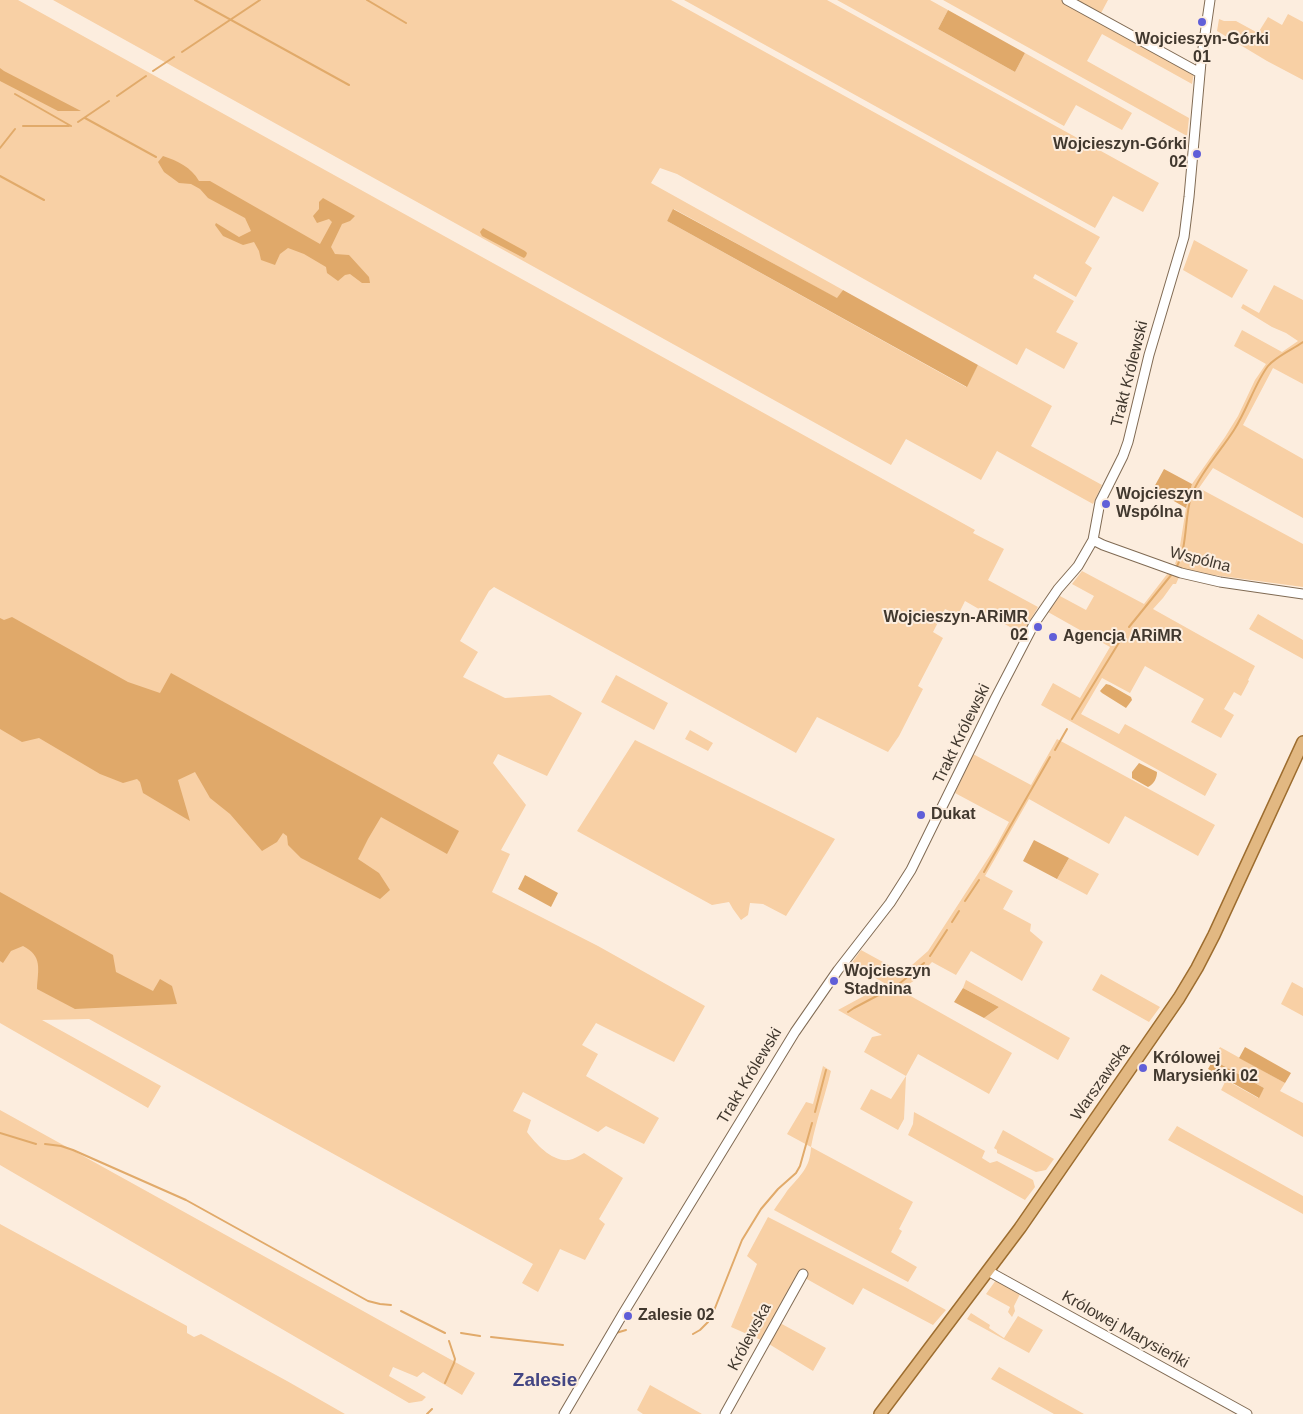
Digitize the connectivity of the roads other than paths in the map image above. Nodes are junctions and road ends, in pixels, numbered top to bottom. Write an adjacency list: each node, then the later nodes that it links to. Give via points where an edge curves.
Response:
1 (1067, 0): 3 (street)
2 (1210, 0): 3 (street, Trakt Królewski)
3 (1200, 73): 4 (street, Trakt Królewski, via 1184,237 1128,442 1100,502)
4 (1093, 540): 5 (street, Wspólna, via 1181,573); 9 (street, Trakt Królewski, via 1078,566 1034,624 911,870 795,1032)
5 (1303, 594)
6 (1303, 742): 7 (main road, Warszawska, via 1213,936 1182,994)
7 (988, 1271): 11 (main road, Warszawska); 12 (street, Królowej Marysieńki)
8 (803, 1274): 10 (street, Królewska)
9 (564, 1414)
10 (725, 1414)
11 (880, 1414)
12 (1247, 1414)

